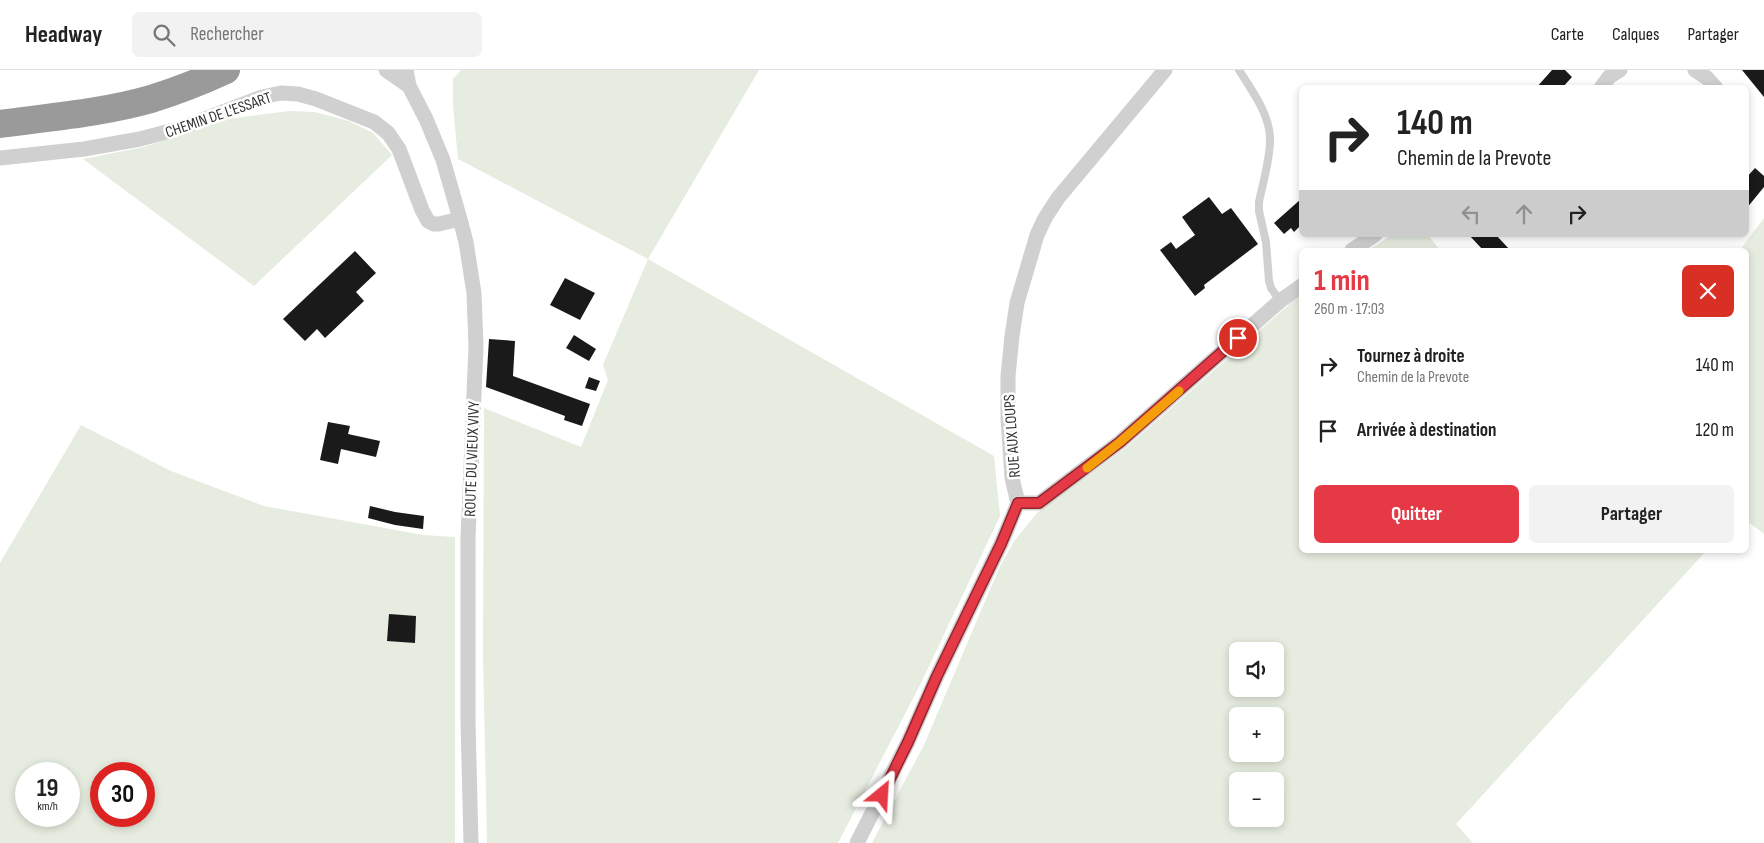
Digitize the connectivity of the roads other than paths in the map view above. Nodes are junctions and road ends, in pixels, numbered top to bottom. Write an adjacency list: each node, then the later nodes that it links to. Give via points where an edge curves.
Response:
1 (226, 70): 9 (highway, via 150,99)
2 (386, 70): 8 (street, ROUTE DU VIEUX VIVY)
3 (406, 70): 8 (street, ROUTE DU VIEUX VIVY)
4 (1165, 70): 16 (street, RUE AUX LOUPS, via 1058,198 1037,235 1017,303 1008,376 1012,478)
5 (1239, 70): 15 (lane, via 1268,125 1270,141 1258,202 1269,281)
6 (1620, 70): 7 (street)
7 (1603, 85)
8 (409, 86): 11 (street, ROUTE DU VIEUX VIVY, via 436,142)
9 (0, 124)
10 (0, 158): 11 (street, CHEMIN DE L'ESSART, via 140,139 262,97 298,94 374,122 388,133 399,149 428,221 440,224)
11 (460, 219): 17 (street, ROUTE DU VIEUX VIVY, via 476,319 468,538)
12 (1372, 237): 13 (street)
13 (1355, 248)
14 (1299, 287): 15 (street)
15 (1280, 301): 16 (street, via 1120,442 1039,503)
16 (1018, 503): 18 (street, via 908,742)
17 (471, 843)
18 (857, 843)

